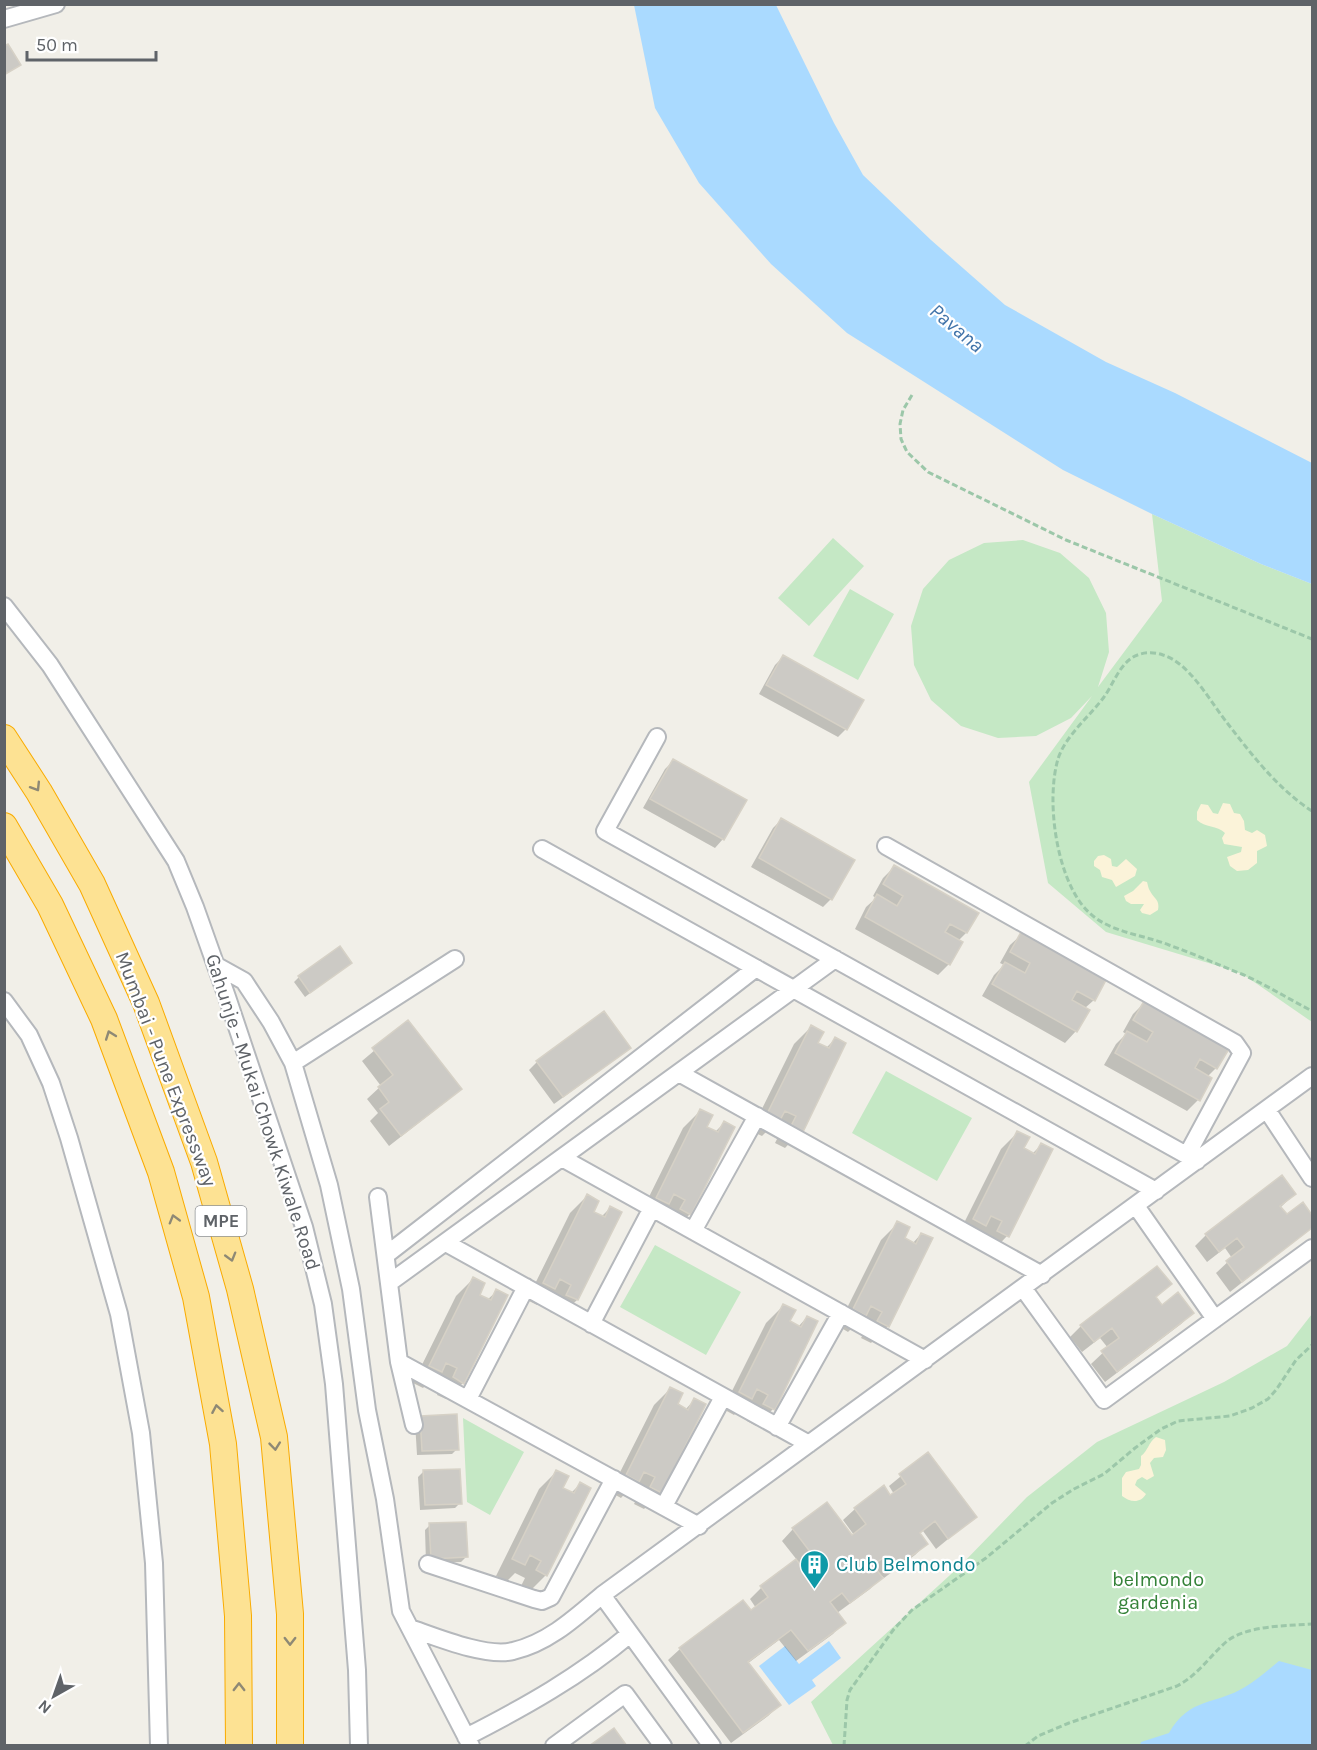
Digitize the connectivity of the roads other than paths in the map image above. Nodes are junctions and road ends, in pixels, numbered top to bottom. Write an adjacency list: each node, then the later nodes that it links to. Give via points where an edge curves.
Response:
1 (56, 4): 2 (street)
2 (4, 19)
3 (4, 606): 11 (street, Gahunje - Mukai Chowk Kiwale Road, via 50,665 176,861)
4 (657, 737): 10 (street, via 604,831)
5 (4, 738): 55 (highway, Mumbai - Pune Expressway / MPE, one-way to 55, via 92,884 146,1004 204,1162 240,1288 274,1437 290,1614)
6 (4, 825): 54 (highway, Mumbai - Pune Expressway / MPE, one-way to 6, via 238,1616 223,1444 196,1297 161,1172 104,1019 50,905)
7 (886, 846): 21 (street, via 1235,1043 1242,1053)
8 (542, 849): 12 (street)
9 (455, 959): 15 (street)
10 (835, 959): 13 (street); 21 (street)
11 (217, 966): 15 (street, via 244,981); 56 (street, Gahunje - Mukai Chowk Kiwale Road, via 304,1227 323,1304 344,1500)
12 (756, 968): 13 (street); 30 (street)
13 (794, 989): 16 (street); 23 (street)
14 (4, 1001): 53 (street, via 29,1035 51,1083 118,1314 141,1433 153,1551)
15 (292, 1063): 50 (street, via 329,1185 351,1289 399,1600)
16 (680, 1073): 19 (street); 20 (street)
17 (1312, 1076): 18 (street)
18 (1267, 1110): 21 (street); 22 (street)
19 (757, 1116): 27 (street); 31 (street)
20 (562, 1158): 26 (street); 28 (street)
21 (1192, 1158): 23 (street)
22 (1312, 1179)
23 (1156, 1191): 25 (street)
24 (378, 1197): 30 (street)
25 (1136, 1206): 31 (street); 36 (street)
26 (652, 1208): 27 (street); 37 (street)
27 (693, 1231): 35 (street)
28 (446, 1243): 32 (street); 33 (street)
29 (1312, 1248): 36 (street)
30 (386, 1255): 32 (street)
31 (1042, 1275): 34 (street)
32 (389, 1283): 39 (street)
33 (526, 1287): 37 (street); 41 (street)
34 (1023, 1288): 36 (street, via 1104,1400); 38 (street)
35 (841, 1313): 38 (street); 43 (street)
36 (1215, 1319)
37 (591, 1324): 40 (street)
38 (925, 1360): 44 (street)
39 (399, 1362): 41 (street); 42 (street)
40 (723, 1397): 43 (street); 46 (street)
41 (468, 1399): 45 (street)
42 (414, 1425)
43 (777, 1427): 44 (street)
44 (808, 1444): 47 (street)
45 (614, 1479): 46 (street); 48 (street, via 551,1598 534,1599)
46 (664, 1506): 47 (street)
47 (699, 1526): 49 (street)
48 (428, 1564)
49 (602, 1595): 50 (street, via 542,1641 511,1652 457,1645); 51 (street)
50 (410, 1628): 52 (street)
51 (630, 1634): 52 (street, via 599,1660); 59 (street)
52 (469, 1741)
53 (159, 1746)
54 (239, 1746)
55 (290, 1746)
56 (359, 1746)
57 (554, 1746): 58 (street, via 625,1694)
58 (663, 1746)
59 (712, 1746)

